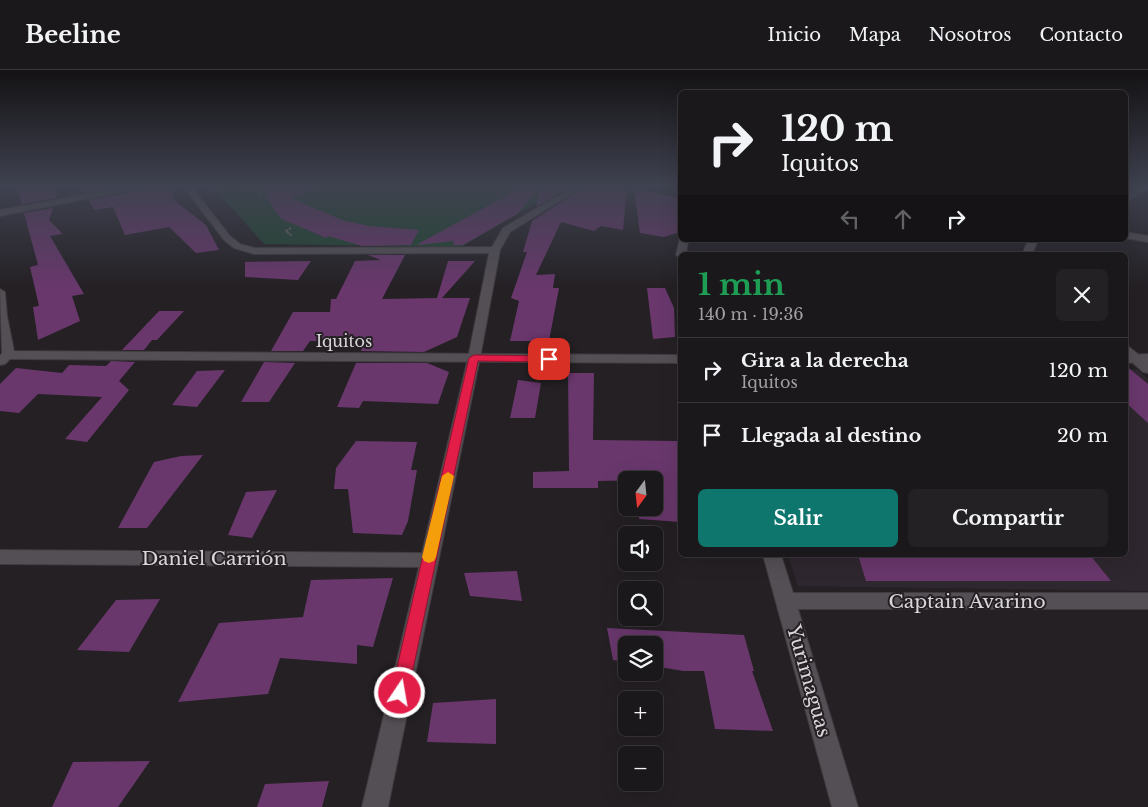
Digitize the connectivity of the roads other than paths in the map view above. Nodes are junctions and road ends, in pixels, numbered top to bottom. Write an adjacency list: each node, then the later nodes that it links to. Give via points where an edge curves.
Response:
1 (214, 220): 5 (street, via 238,246 254,251)
2 (522, 220): 5 (street, via 506,230)
3 (1128, 236): 4 (street)
4 (1148, 239)
5 (495, 250): 10 (street)
6 (0, 292): 7 (street)
7 (0, 316): 9 (street)
8 (1133, 356): 12 (street)
9 (4, 358): 10 (street, Iquitos)
10 (474, 358): 11 (street, Iquitos); 15 (street)
11 (678, 359)
12 (1148, 369)
13 (0, 557): 15 (street, Daniel Carrión)
14 (773, 557): 16 (street, Yurimaguas)
15 (429, 560): 18 (street)
16 (786, 601): 17 (street, Captain Avarino); 19 (street, Yurimaguas)
17 (1148, 601)
18 (375, 807)
19 (844, 807)

